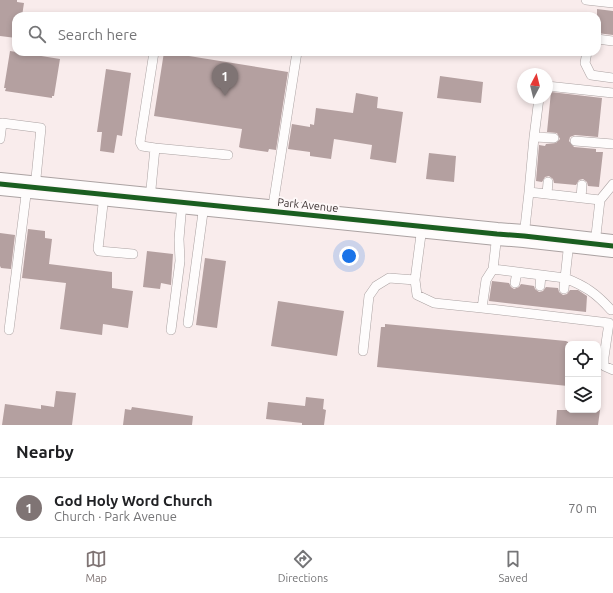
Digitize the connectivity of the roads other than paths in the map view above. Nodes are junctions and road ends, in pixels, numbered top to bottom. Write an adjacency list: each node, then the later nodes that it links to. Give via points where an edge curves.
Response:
1 (586, 0): 2 (lane)
2 (613, 3)
3 (601, 40): 4 (lane)
4 (613, 41)
5 (153, 56): 17 (lane, via 140,142 142,146)
6 (296, 56): 32 (lane)
7 (586, 56): 8 (lane, via 585,63 591,75)
8 (613, 78)
9 (553, 87): 10 (lane)
10 (613, 93)
11 (538, 104): 12 (lane)
12 (534, 137): 14 (lane); 24 (lane)
13 (0, 139): 23 (lane, via 2,124 41,128)
14 (552, 141)
15 (575, 141): 16 (lane, via 586,146)
16 (613, 144)
17 (155, 148): 18 (lane); 28 (lane)
18 (228, 155)
19 (548, 182): 26 (lane)
20 (0, 184): 23 (main road, Park Avenue)
21 (613, 184): 29 (lane)
22 (582, 185): 27 (lane)
23 (31, 187): 25 (main road, Park Avenue); 51 (lane)
24 (529, 192): 26 (lane); 35 (lane)
25 (104, 194): 28 (main road, Park Avenue); 38 (lane, via 98,249)
26 (547, 194): 27 (lane)
27 (581, 198): 29 (lane)
28 (150, 199): 30 (main road, Park Avenue)
29 (600, 200): 37 (lane)
30 (182, 203): 31 (main road, Park Avenue); 52 (lane, via 180,261)
31 (204, 205): 32 (main road, Park Avenue); 49 (lane)
32 (272, 212): 33 (main road, Park Avenue)
33 (422, 227): 34 (main road, Park Avenue); 43 (lane)
34 (497, 234): 35 (main road, Park Avenue); 39 (lane)
35 (524, 236): 36 (main road, Park Avenue)
36 (569, 242): 37 (main road, Park Avenue); 42 (lane)
37 (604, 245)
38 (133, 254)
39 (493, 269): 40 (lane); 47 (lane, via 486,280)
40 (517, 272): 41 (lane); 44 (lane)
41 (541, 275): 42 (lane); 45 (lane)
42 (565, 278): 46 (lane); 48 (lane, via 585,286)
43 (415, 280): 47 (lane, via 417,295 434,303); 53 (lane, via 389,278 376,286 370,296)
44 (515, 284)
45 (540, 286)
46 (564, 289)
47 (482, 308): 50 (lane, via 537,310)
48 (612, 310): 50 (lane)
49 (188, 323)
50 (609, 323): 54 (lane, via 604,366)
51 (9, 330)
52 (171, 330)
53 (363, 351)
54 (613, 370)

